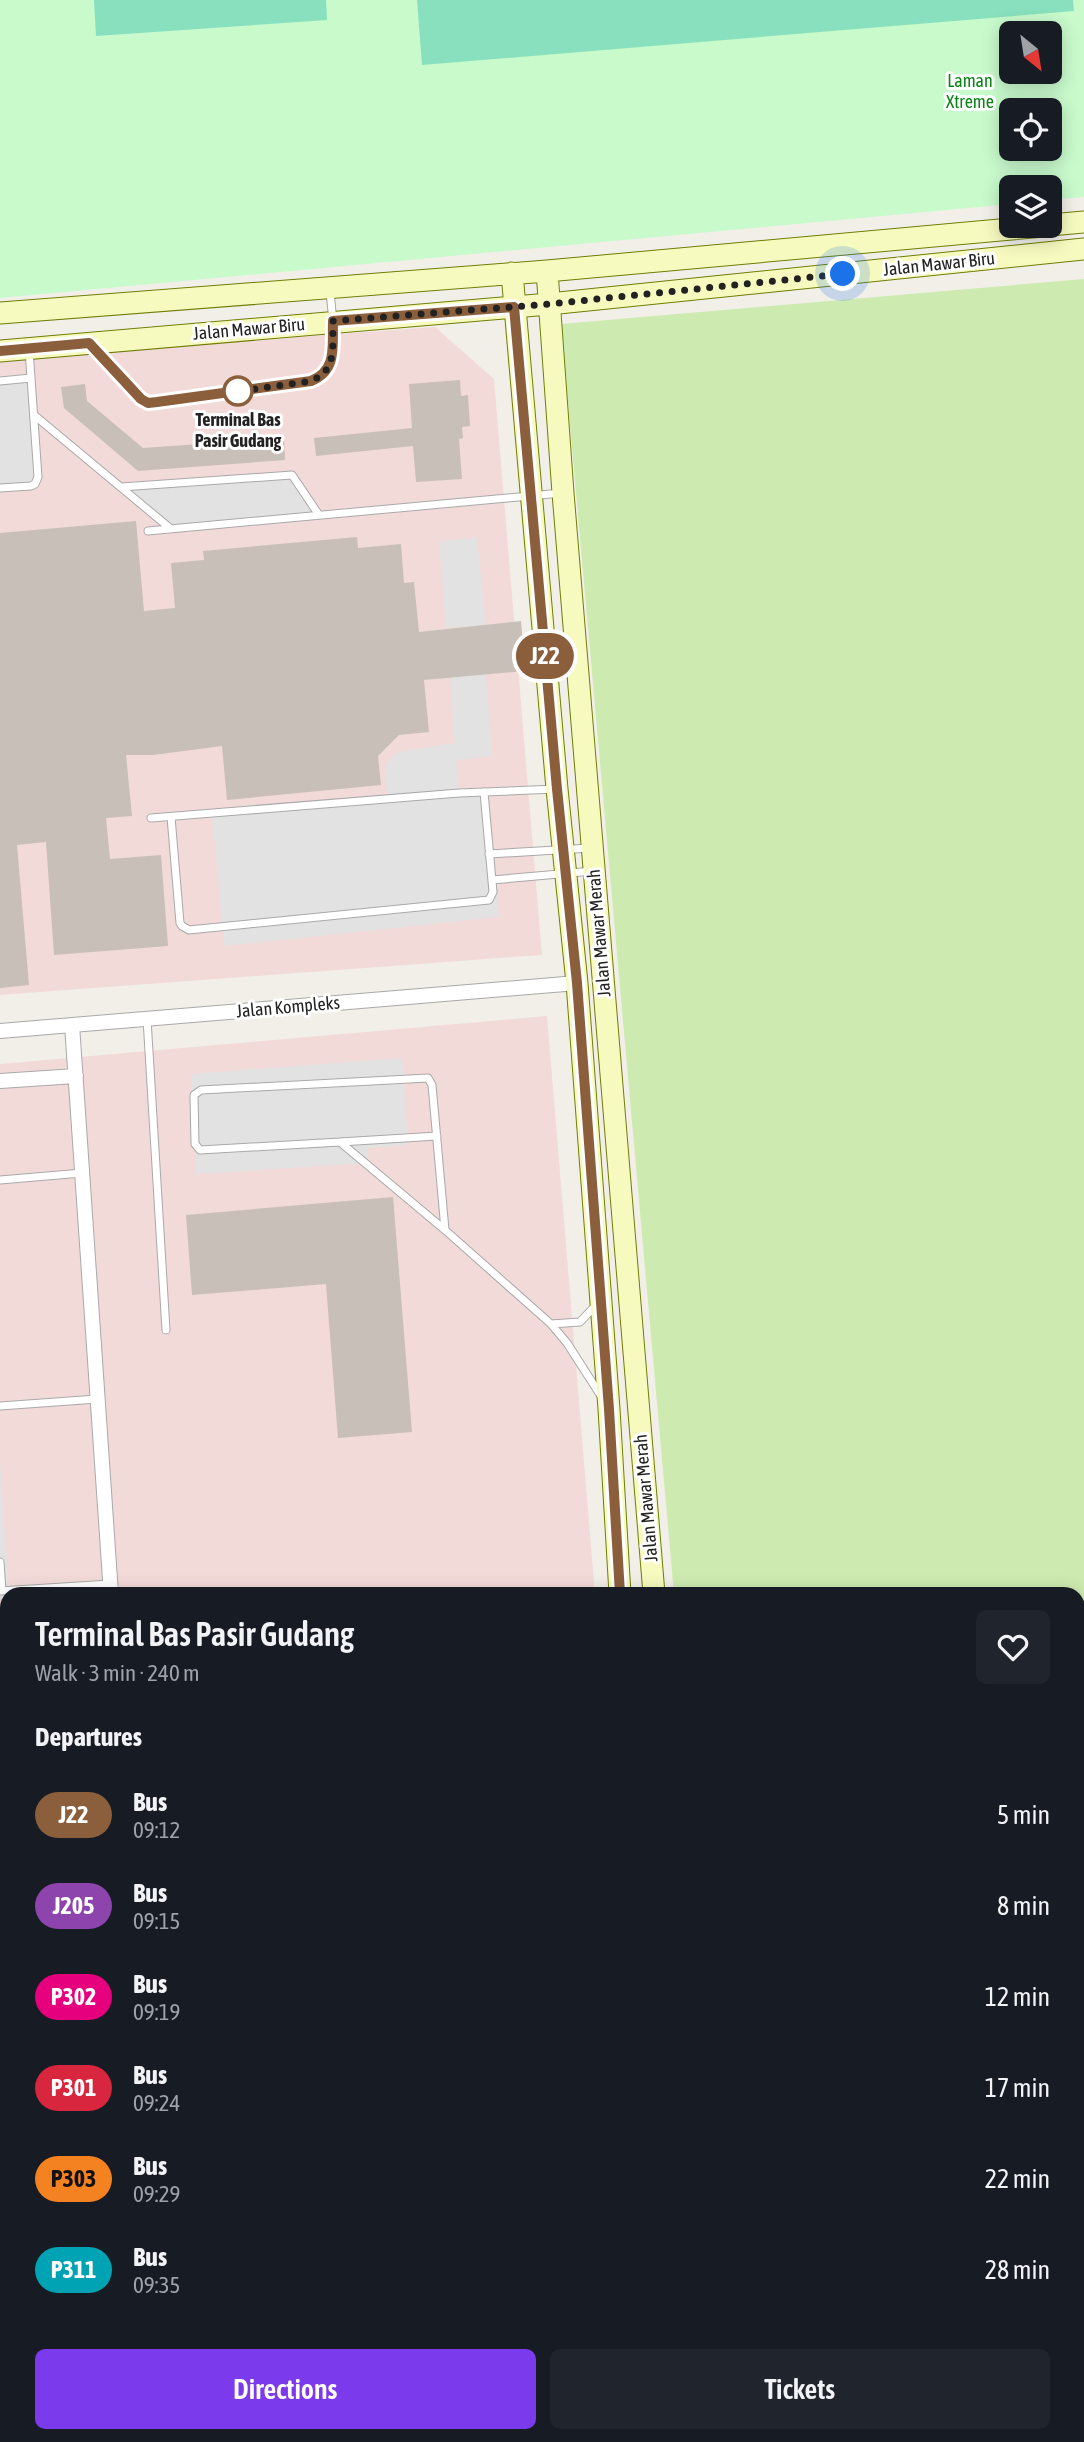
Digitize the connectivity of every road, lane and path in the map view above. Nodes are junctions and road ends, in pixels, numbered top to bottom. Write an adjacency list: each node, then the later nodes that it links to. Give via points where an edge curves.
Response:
1 (1084, 222): 2 (street)
2 (1062, 224)
3 (999, 230): 5 (street, Jalan Mawar Biru)
4 (1084, 249): 8 (street, Jalan Mawar Biru)
5 (547, 271): 6 (street, Jalan Mawar Biru); 8 (street, Jalan Mawar Merah)
6 (512, 273): 7 (street, Jalan Mawar Biru); 9 (street, Jalan Mawar Merah)
7 (330, 287): 10 (street, Jalan Mawar Biru); 11 (lane)
8 (549, 304): 9 (street, Jalan Mawar Biru); 20 (street, Jalan Mawar Merah)
9 (514, 307): 11 (street, Jalan Mawar Biru); 21 (street, Jalan Mawar Merah)
10 (0, 313)
11 (333, 321): 12 (street, Jalan Mawar Biru); 12 (lane, via 331,360 322,377 148,403)
12 (89, 343): 13 (street, Jalan Mawar Biru)
13 (29, 348): 14 (street, Jalan Mawar Biru); 15 (lane)
14 (0, 351)
15 (31, 378): 16 (lane); 17 (lane)
16 (0, 381)
17 (34, 415): 18 (lane); 19 (lane, via 37,481 30,486)
18 (121, 487): 22 (lane, via 292,475); 23 (lane)
19 (0, 488)
20 (563, 493): 21 (lane); 29 (street, Jalan Mawar Merah)
21 (531, 496): 22 (lane); 25 (street, Jalan Mawar Merah)
22 (319, 515): 23 (lane)
23 (171, 529): 24 (lane)
24 (148, 531)
25 (557, 789): 26 (lane); 30 (street, Jalan Mawar Merah)
26 (484, 792): 27 (lane); 31 (lane)
27 (171, 817): 28 (lane); 34 (lane, via 180,923 189,930 485,901 492,897)
28 (152, 818)
29 (592, 848): 30 (lane); 32 (street, Jalan Mawar Merah)
30 (563, 850): 31 (lane); 33 (street, Jalan Mawar Merah)
31 (489, 855): 34 (lane)
32 (594, 871): 33 (lane); 56 (street, Jalan Mawar Merah)
33 (565, 874): 34 (lane); 35 (street, Jalan Mawar Merah)
34 (492, 880)
35 (577, 983): 36 (street, Jalan Kompleks); 46 (street, Jalan Mawar Merah)
36 (147, 1018): 37 (street, Jalan Kompleks); 48 (lane)
37 (72, 1025): 38 (street, Jalan Kompleks); 39 (street)
38 (0, 1031)
39 (76, 1076): 40 (street); 43 (street)
40 (0, 1081)
41 (437, 1136): 42 (lane); 42 (lane, via 428,1078 201,1090 194,1095 195,1144 200,1150); 45 (lane)
42 (340, 1142): 45 (lane)
43 (82, 1173): 44 (lane); 49 (street)
44 (0, 1180)
45 (445, 1230): 47 (lane)
46 (600, 1299): 47 (lane, via 580,1322); 51 (street, Jalan Mawar Merah)
47 (551, 1324): 51 (lane)
48 (166, 1329)
49 (97, 1399): 50 (lane); 54 (street)
50 (0, 1406)
51 (609, 1409): 55 (street, Jalan Mawar Merah)
52 (0, 1562): 53 (lane)
53 (1, 1587)
54 (111, 1587)
55 (620, 1587)
56 (653, 1587)

